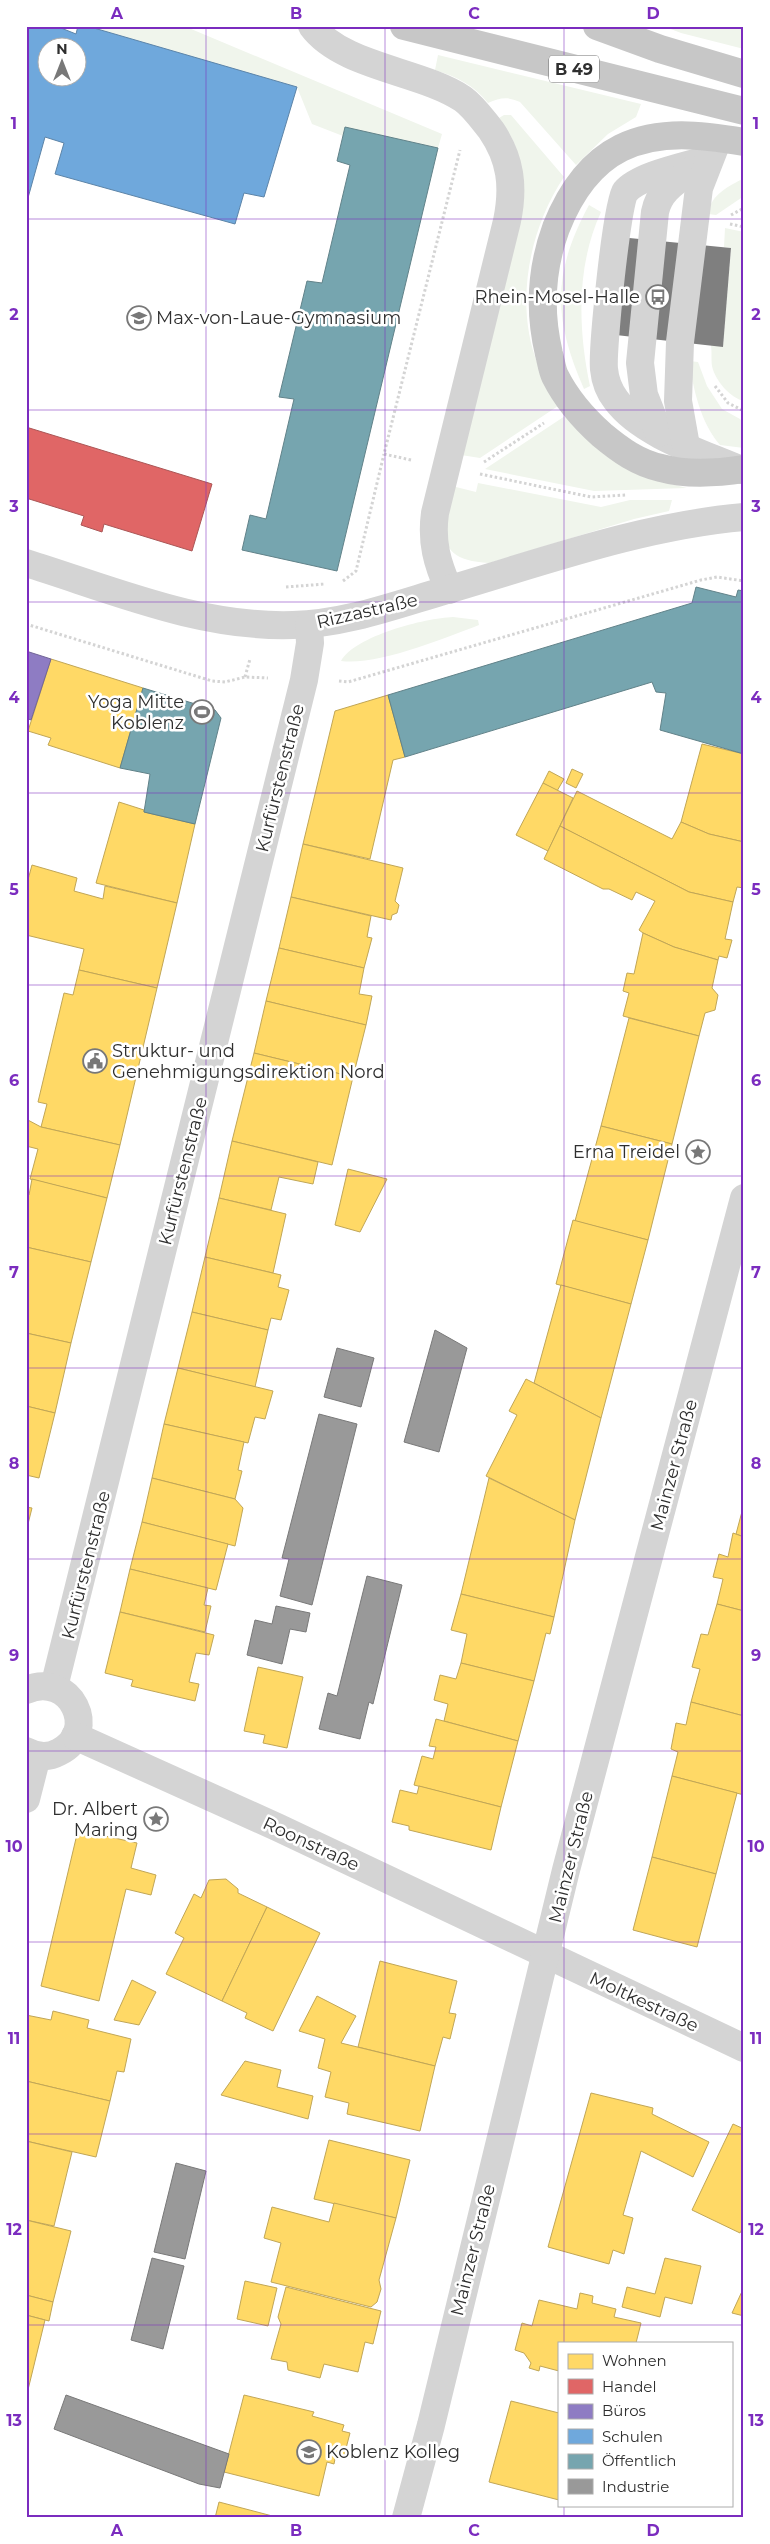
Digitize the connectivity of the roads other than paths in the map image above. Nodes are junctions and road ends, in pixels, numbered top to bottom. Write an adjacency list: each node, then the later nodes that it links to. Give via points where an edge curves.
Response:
1 (312, 26): 14 (street, via 338,48 440,87 464,100 480,115 508,163 512,187 507,221 435,513 433,546)
2 (404, 26): 5 (main road, B 49)
3 (597, 26): 4 (main road, via 660,50)
4 (744, 74)
5 (744, 111)
6 (724, 146): 7 (street, via 670,185 657,201 640,364 644,395); 7 (street, via 638,182 624,192 620,204 604,370 616,401 636,420); 8 (street, via 699,188 694,219 678,369 678,402); 9 (main road, via 668,135 622,148 599,162 565,205 552,239 544,276 542,308 554,375 573,404 613,444 642,462 661,469)
7 (658, 433): 8 (street)
8 (686, 446): 9 (street)
9 (742, 470)
10 (744, 517): 11 (street, Rizzastraße)
11 (706, 522): 12 (street, Rizzastraße); 14 (street, Rizzastraße, via 664,528)
12 (744, 530)
13 (26, 564): 15 (street, Rizzastraße, via 209,618 255,625)
14 (448, 590): 15 (street, Rizzastraße)
15 (309, 625): 17 (street, Kurfürstenstraße, via 310,643 304,680)
16 (744, 1198): 22 (street, Mainzer Straße)
17 (54, 1687): 18 (street); 19 (street, via 76,1707 78,1727)
18 (26, 1690)
19 (75, 1736): 20 (street, via 63,1750 46,1756); 22 (street, Roonstraße, via 279,1828)
20 (32, 1754): 21 (street)
21 (26, 1799)
22 (545, 1956): 23 (street, Moltkestraße); 24 (street, Mainzer Straße)
23 (744, 2048)
24 (406, 2518)

